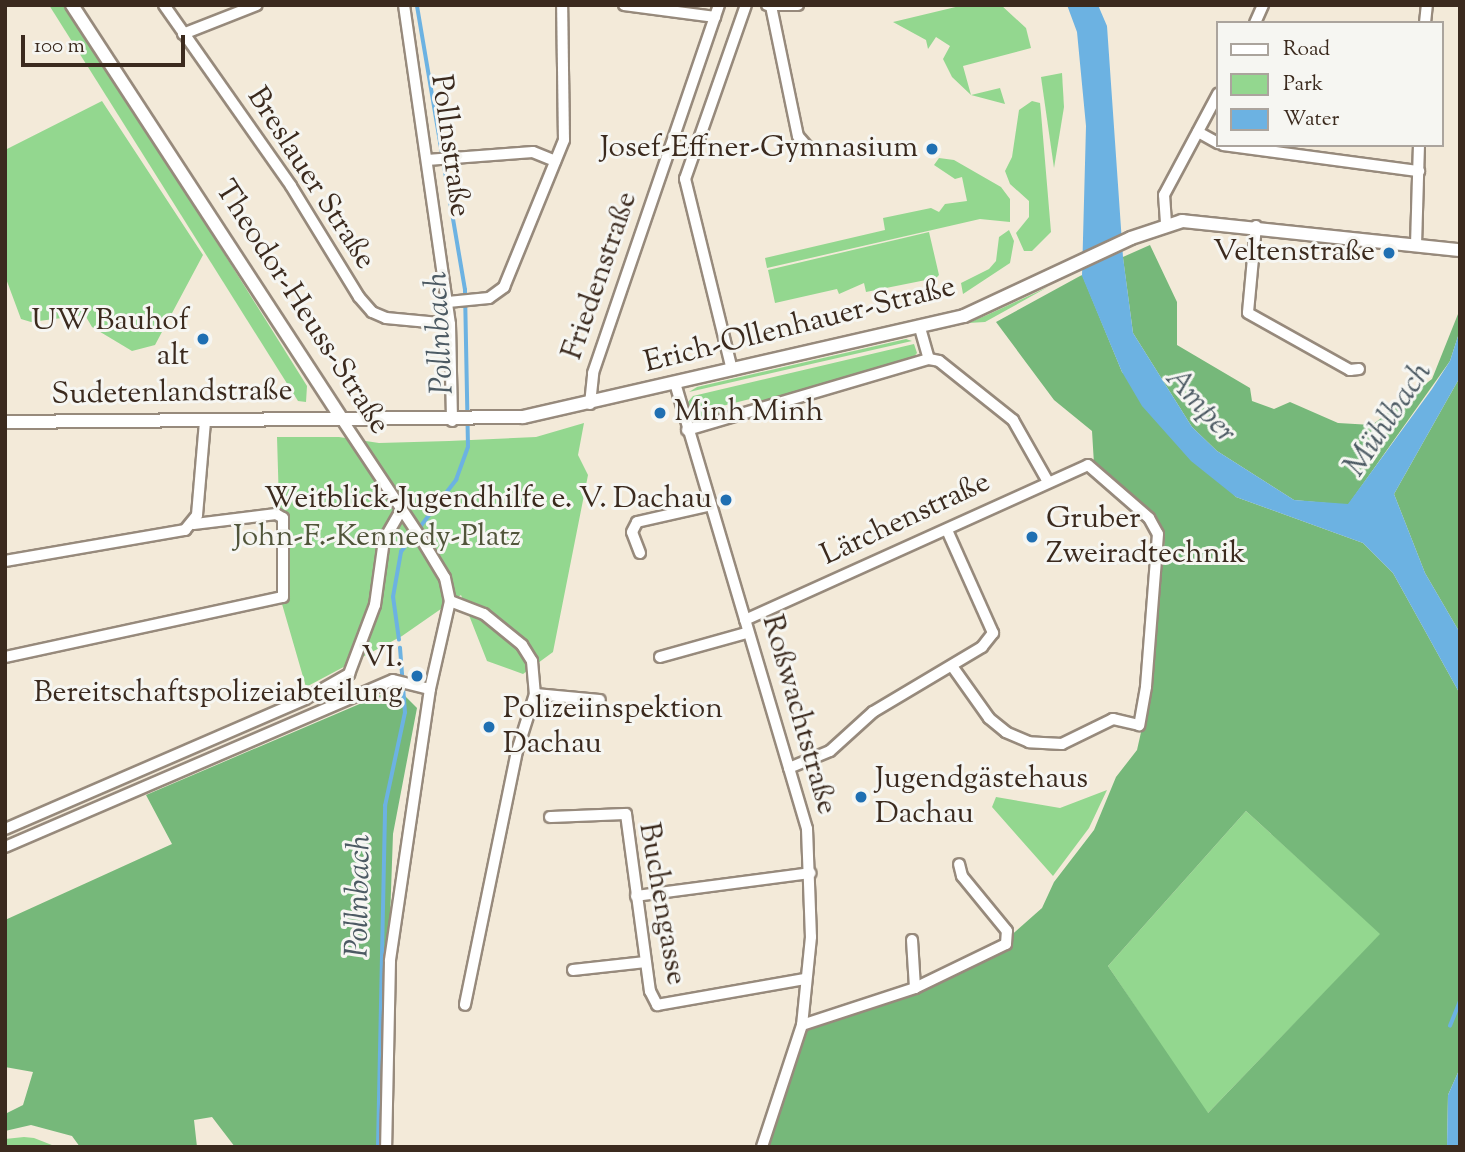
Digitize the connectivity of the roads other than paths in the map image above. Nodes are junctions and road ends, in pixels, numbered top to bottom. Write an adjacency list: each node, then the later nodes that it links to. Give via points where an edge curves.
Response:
1 (72, 5): 36 (street, Theodor-Heuss-Straße)
2 (164, 5): 14 (street, Breslauer Straße)
3 (257, 5): 14 (street)
4 (404, 5): 21 (street, Pollnstraße)
5 (562, 5): 22 (street, via 564,139)
6 (624, 5): 12 (street)
7 (719, 5): 12 (street, Friedenstraße)
8 (746, 5): 33 (street, via 685,179)
9 (798, 5): 11 (street)
10 (1263, 5): 13 (street)
11 (768, 6): 20 (street, via 799,136)
12 (715, 17): 35 (street, Friedenstraße, via 593,373)
13 (1256, 21)
14 (183, 34): 29 (street, Breslauer Straße, via 291,186 372,312 386,318)
15 (1216, 98): 16 (street)
16 (1198, 132): 17 (street); 24 (street, via 1164,195)
17 (1216, 142)
18 (1241, 147): 23 (street)
19 (1419, 147): 23 (street)
20 (810, 150)
21 (431, 159): 22 (street, via 533,152); 28 (street, Pollnstraße)
22 (555, 161): 28 (street, via 504,287 497,295)
23 (1419, 172): 26 (street)
24 (1166, 223): 25 (street, Erich-Ollenhauer-Straße, via 1201,219); 30 (street, Erich-Ollenhauer-Straße, via 964,316)
25 (1256, 226): 26 (street, Erich-Ollenhauer-Straße); 32 (street, via 1248,313 1350,370)
26 (1416, 246): 27 (street, Erich-Ollenhauer-Straße)
27 (1460, 250)
28 (448, 302): 29 (street, Pollnstraße)
29 (450, 324): 38 (street, Pollnstraße)
30 (920, 328): 31 (street); 33 (street, Erich-Ollenhauer-Straße)
31 (929, 359): 40 (street); 41 (street, via 939,361 1013,420)
32 (1359, 369)
33 (732, 370): 34 (street, Erich-Ollenhauer-Straße)
34 (675, 383): 35 (street, Erich-Ollenhauer-Straße); 40 (street, Roßwachtstraße)
35 (590, 404): 38 (street, Sudetenlandstraße)
36 (341, 418): 37 (street, Sudetenlandstraße); 38 (street, Sudetenlandstraße); 43 (street, Theodor-Heuss-Straße)
37 (205, 421): 39 (street, Sudetenlandstraße); 44 (street)
38 (456, 421)
39 (5, 422)
40 (687, 430): 42 (street, Roßwachtstraße)
41 (1047, 480): 45 (street, Lärchenstraße); 53 (street, Lärchenstraße, via 1088,464 1149,518 1158,534 1139,725 1113,719 1062,744 1029,742 989,718)
42 (711, 505): 46 (street, via 637,522 632,532); 49 (street, Roßwachtstraße)
43 (401, 511): 48 (street, Theodor-Heuss-Straße, via 445,578); 59 (street, via 384,540 375,605 349,674 305,699)
44 (194, 524): 47 (street, via 175,534); 51 (street, via 276,514 283,518 283,597)
45 (947, 530): 49 (street, Lärchenstraße); 53 (street, via 993,634)
46 (640, 553)
47 (5, 561)
48 (450, 601): 54 (street); 55 (street, via 484,614 522,645 532,662)
49 (745, 620): 50 (street, Roßwachtstraße)
50 (746, 633): 52 (street); 57 (street, Roßwachtstraße, via 764,677)
51 (5, 657)
52 (660, 657)
53 (952, 666): 57 (street, via 873,712 830,751)
54 (430, 689): 60 (street, via 393,680); 71 (street, via 390,961)
55 (535, 694): 56 (street); 69 (street, via 517,751)
56 (600, 700)
57 (789, 768): 62 (street, Roßwachtstraße, via 807,830)
58 (550, 817): 63 (street, Buchengasse, via 626,814)
59 (5, 829)
60 (5, 848)
61 (959, 864): 68 (street, via 962,876 1009,937 989,955)
62 (810, 873): 63 (street); 67 (street, Roßwachtstraße, via 811,937)
63 (636, 896): 65 (street, Buchengasse)
64 (912, 940): 68 (street)
65 (646, 962): 66 (street); 67 (street, Buchengasse, via 657,1005)
66 (573, 970)
67 (805, 979): 70 (street, Roßwachtstraße)
68 (915, 988): 70 (street)
69 (465, 1005)
70 (802, 1025): 72 (street, Roßwachtstraße)
71 (386, 1147)
72 (762, 1147)

